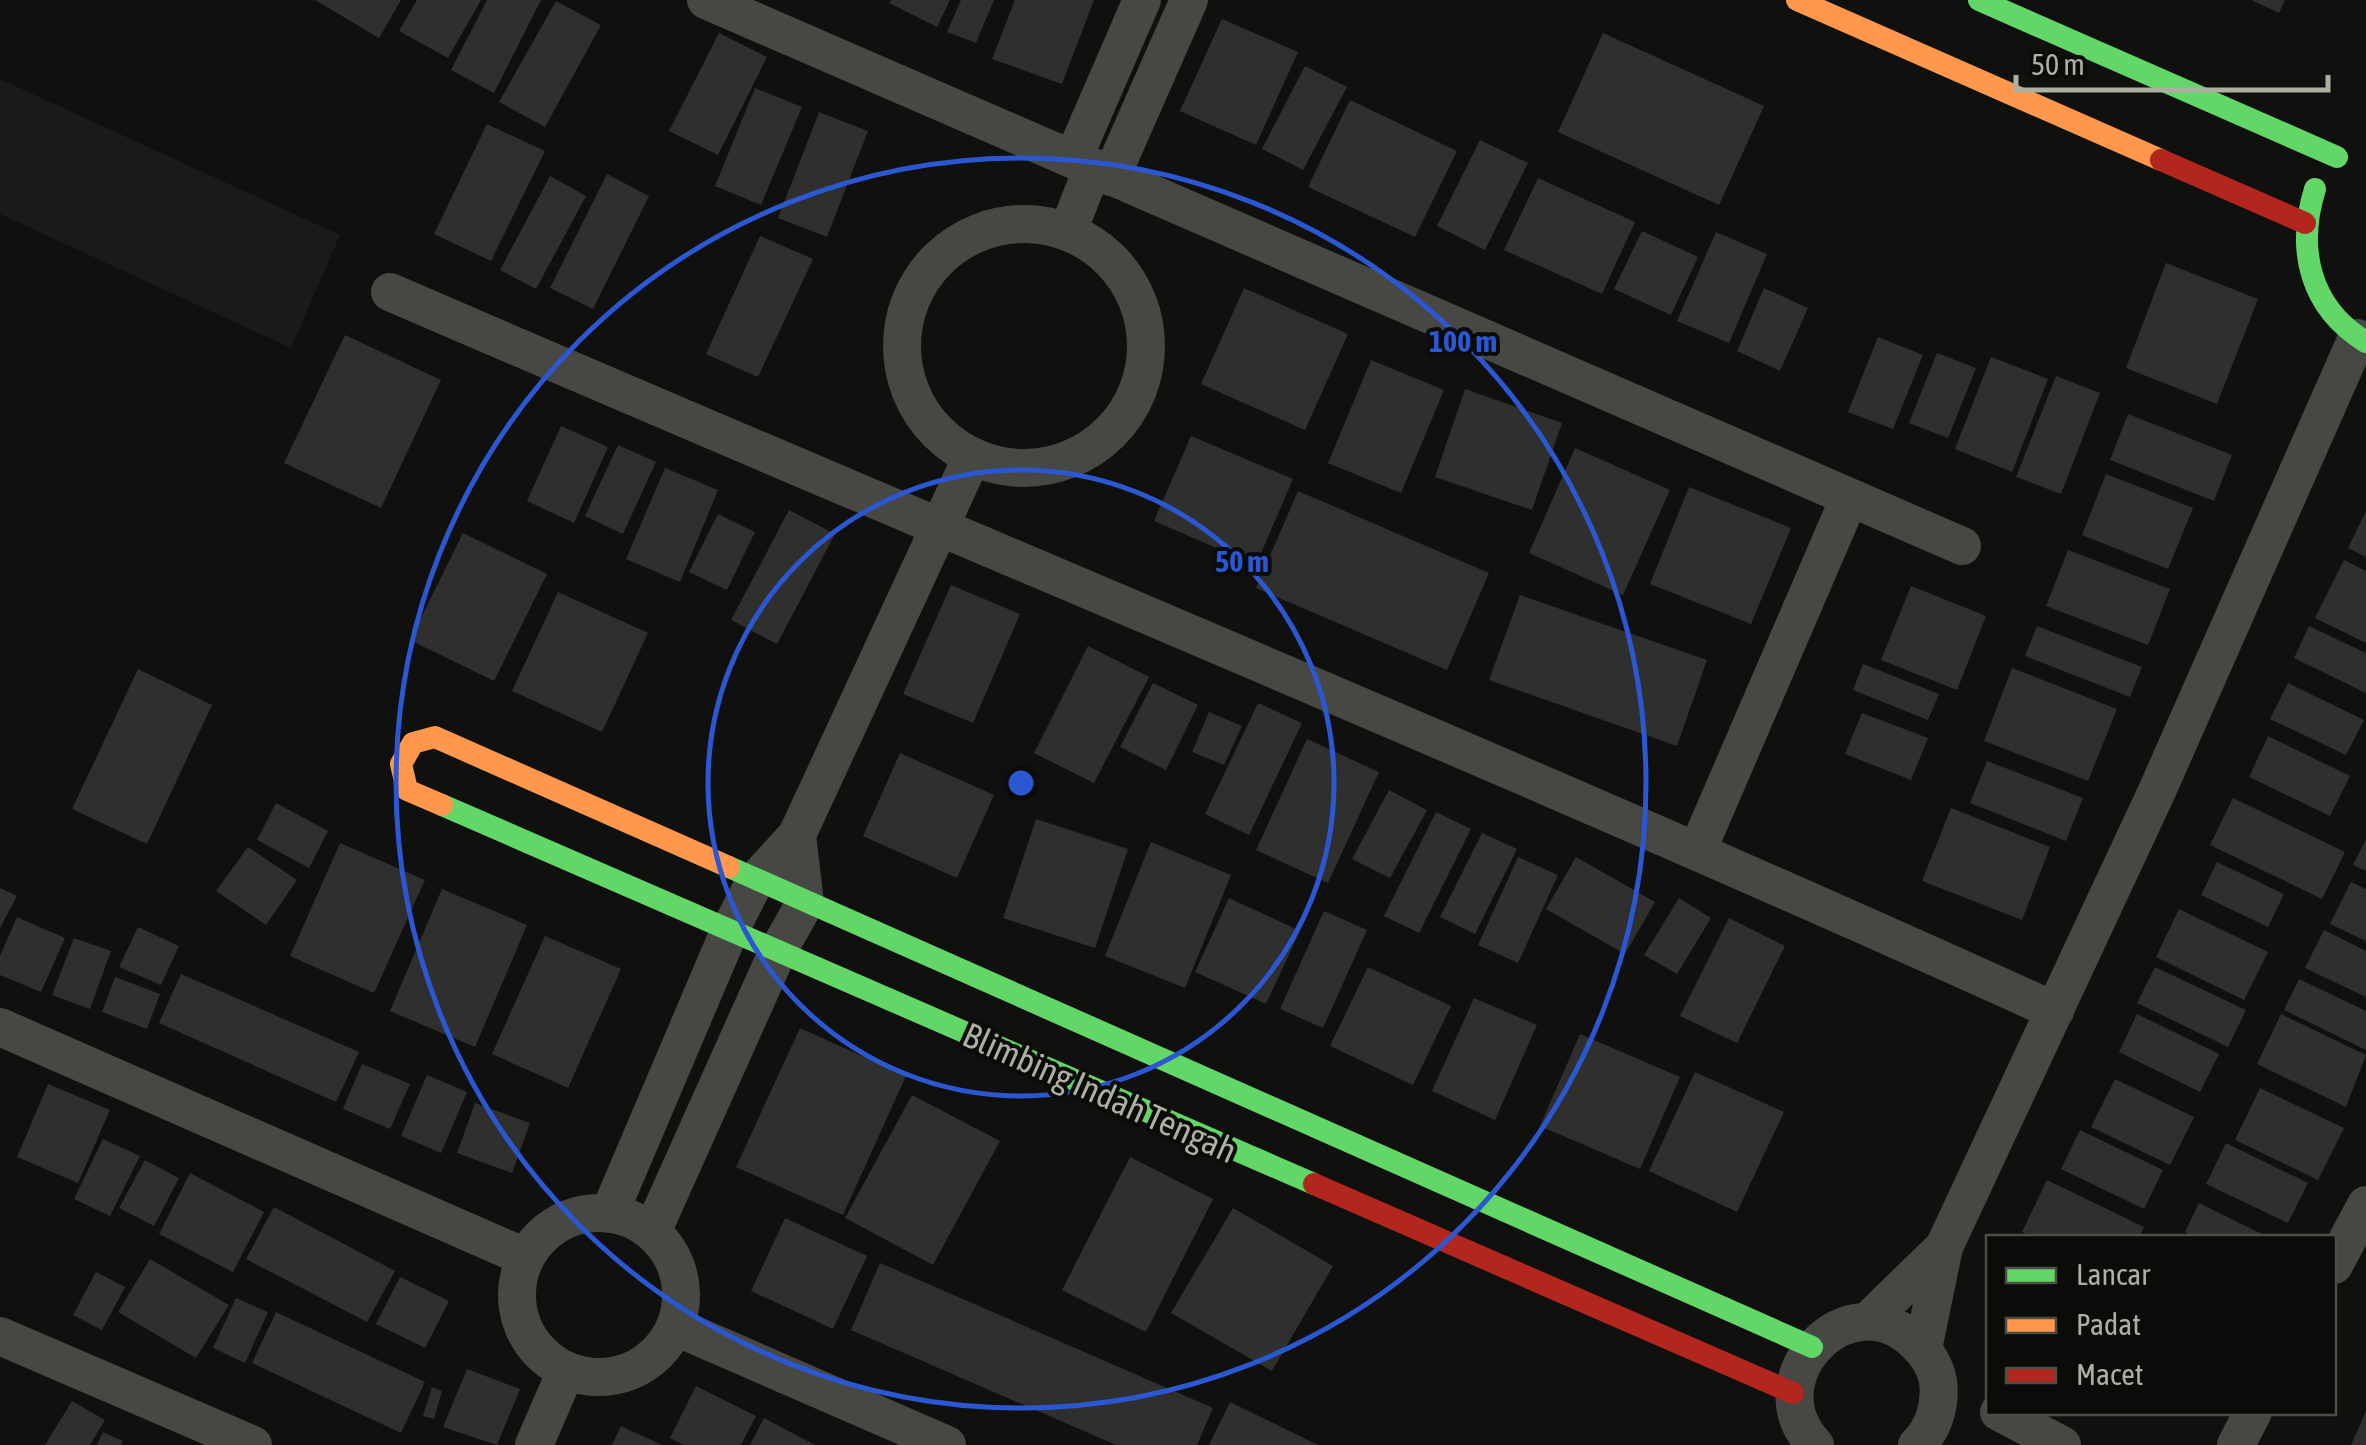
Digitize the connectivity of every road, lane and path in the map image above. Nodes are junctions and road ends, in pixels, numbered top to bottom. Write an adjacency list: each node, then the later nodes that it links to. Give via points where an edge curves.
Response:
1 (706, 0): 6 (street)
2 (1142, 0): 6 (street)
3 (1188, 0): 6 (street)
4 (1796, 0): 7 (street)
5 (1978, 0): 7 (street, via 2344,150 2312,193)
6 (1092, 168): 8 (street); 12 (street)
7 (2305, 222): 10 (street, via 2314,288 2332,316)
8 (1068, 231): 11 (street, via 1013,223 960,240 920,278 900,330 905,385 934,432); 11 (street, via 1104,253 1132,286 1146,326 1145,368 1130,408 1102,441 1065,462 1023,470)
9 (390, 292): 13 (street)
10 (2361, 340): 21 (street)
11 (972, 459): 13 (street)
12 (1848, 500): 14 (street); 16 (street)
13 (936, 528): 15 (street); 16 (street)
14 (1962, 546)
15 (797, 834): 17 (street); 18 (street)
16 (1698, 849): 21 (street)
17 (755, 881): 18 (street, Blimbing Indah Tengah); 19 (street); 19 (street, Blimbing Indah Tengah, via 435,737 410,746 400,771 407,790)
18 (805, 903): 20 (street); 32 (street, Blimbing Indah Tengah)
19 (730, 932): 20 (street, Blimbing Indah Tengah); 24 (street)
20 (778, 952): 25 (street); 35 (street, Blimbing Indah Tengah)
21 (2055, 1011): 26 (street)
22 (0, 1028): 27 (street)
23 (2366, 1205): 28 (street)
24 (609, 1214): 25 (street); 27 (street, via 555,1225)
25 (652, 1232): 30 (street, via 680,1273)
26 (1944, 1247): 29 (street); 33 (street)
27 (525, 1257): 34 (street, via 517,1310 535,1347)
28 (2336, 1261)
29 (1868, 1322): 32 (street, via 1839,1327); 33 (street, via 1898,1330)
30 (676, 1327): 34 (street, via 642,1366 618,1376); 41 (street)
31 (0, 1336): 39 (street)
32 (1812, 1347): 35 (street)
33 (1930, 1364): 36 (street); 43 (street, via 1934,1421)
34 (566, 1371): 40 (street)
35 (1793, 1394): 42 (street, via 1798,1419)
36 (1986, 1406)
37 (2005, 1415): 44 (street)
38 (2252, 1415): 45 (street)
39 (253, 1445)
40 (534, 1445)
41 (947, 1445)
42 (1815, 1445)
43 (1917, 1445)
44 (2062, 1445)
45 (2236, 1445)

